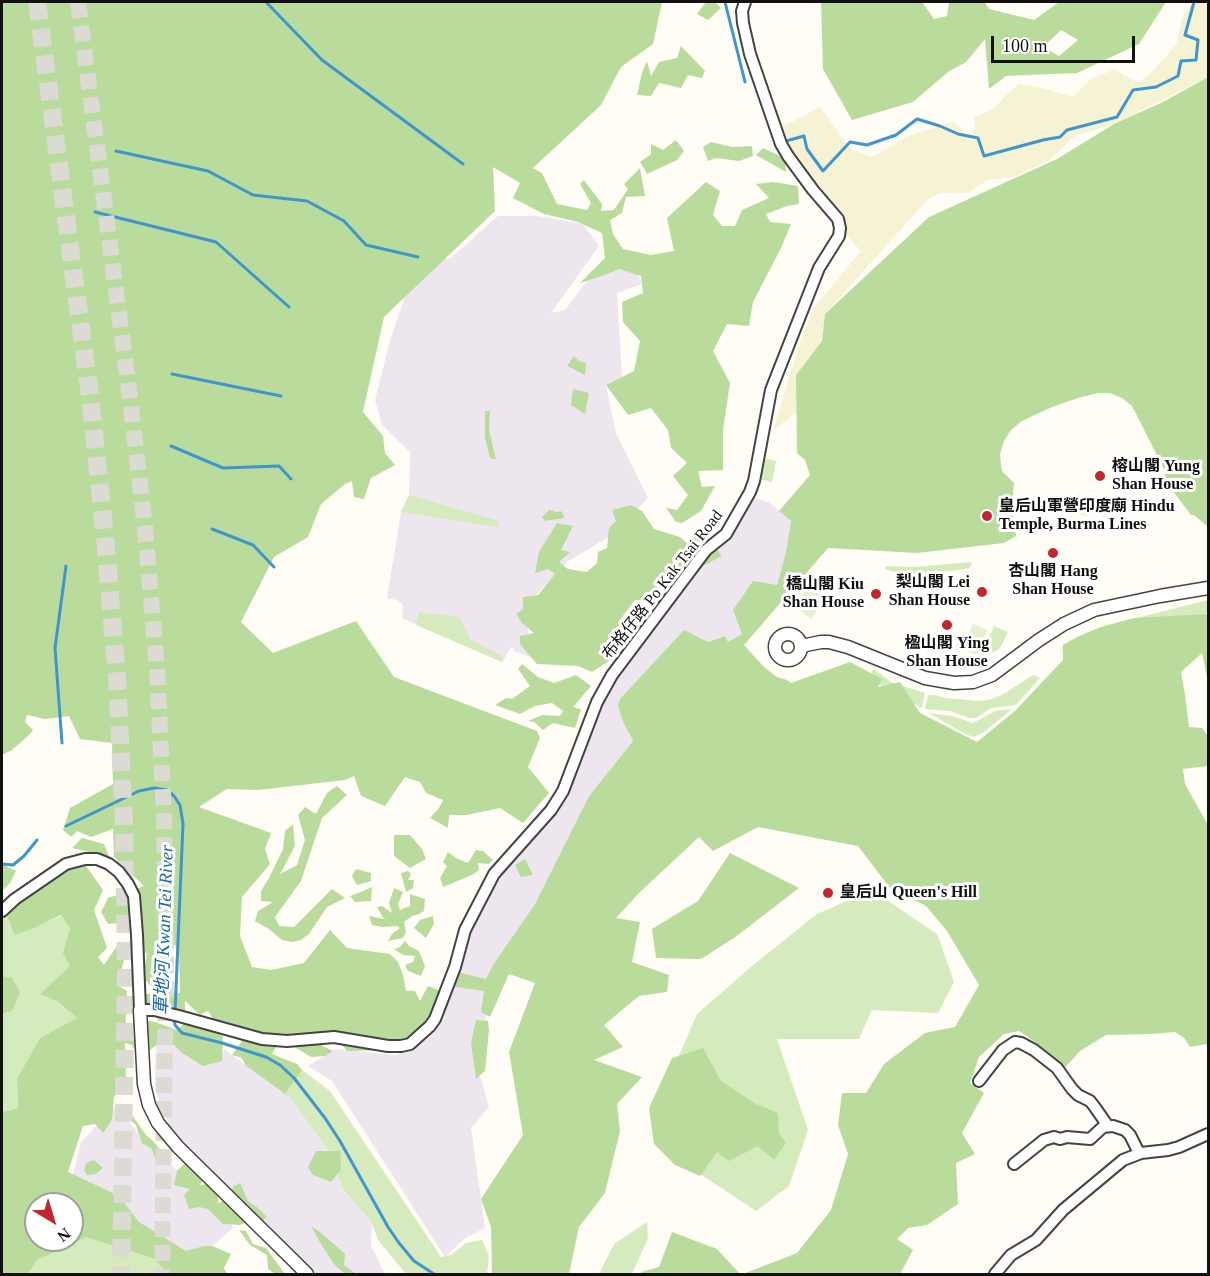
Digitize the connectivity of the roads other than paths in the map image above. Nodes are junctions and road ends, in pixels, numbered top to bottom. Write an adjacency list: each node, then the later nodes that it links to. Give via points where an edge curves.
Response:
1 (745, 2): 5 (street, 布格仔路 Po Kak Tsai Road, via 743,23 750,54 781,144 835,214 840,228 819,268 771,390 754,482 732,525 706,550 612,675 597,702 563,791 494,874 465,930 435,1018 421,1036 401,1046 334,1038 270,1040 176,1015)
2 (1209, 588): 3 (street, via 1095,610 1064,624 992,675 973,682 926,678 829,642)
3 (801, 646)
4 (2, 911): 5 (street, via 66,864 89,858 112,866 125,879 134,899)
5 (140, 1010): 11 (street, via 144,1084 158,1123)
6 (979, 1081): 7 (street, via 1003,1050 1015,1042 1021,1043 1057,1068)
7 (1108, 1126): 9 (street, via 1125,1130); 10 (street, via 1090,1139 1044,1140)
8 (1209, 1134): 9 (street, via 1168,1150)
9 (1139, 1153): 12 (street, via 1123,1160 1063,1210 1035,1240 1011,1255)
10 (1014, 1164)
11 (307, 1275)
12 (995, 1275)

